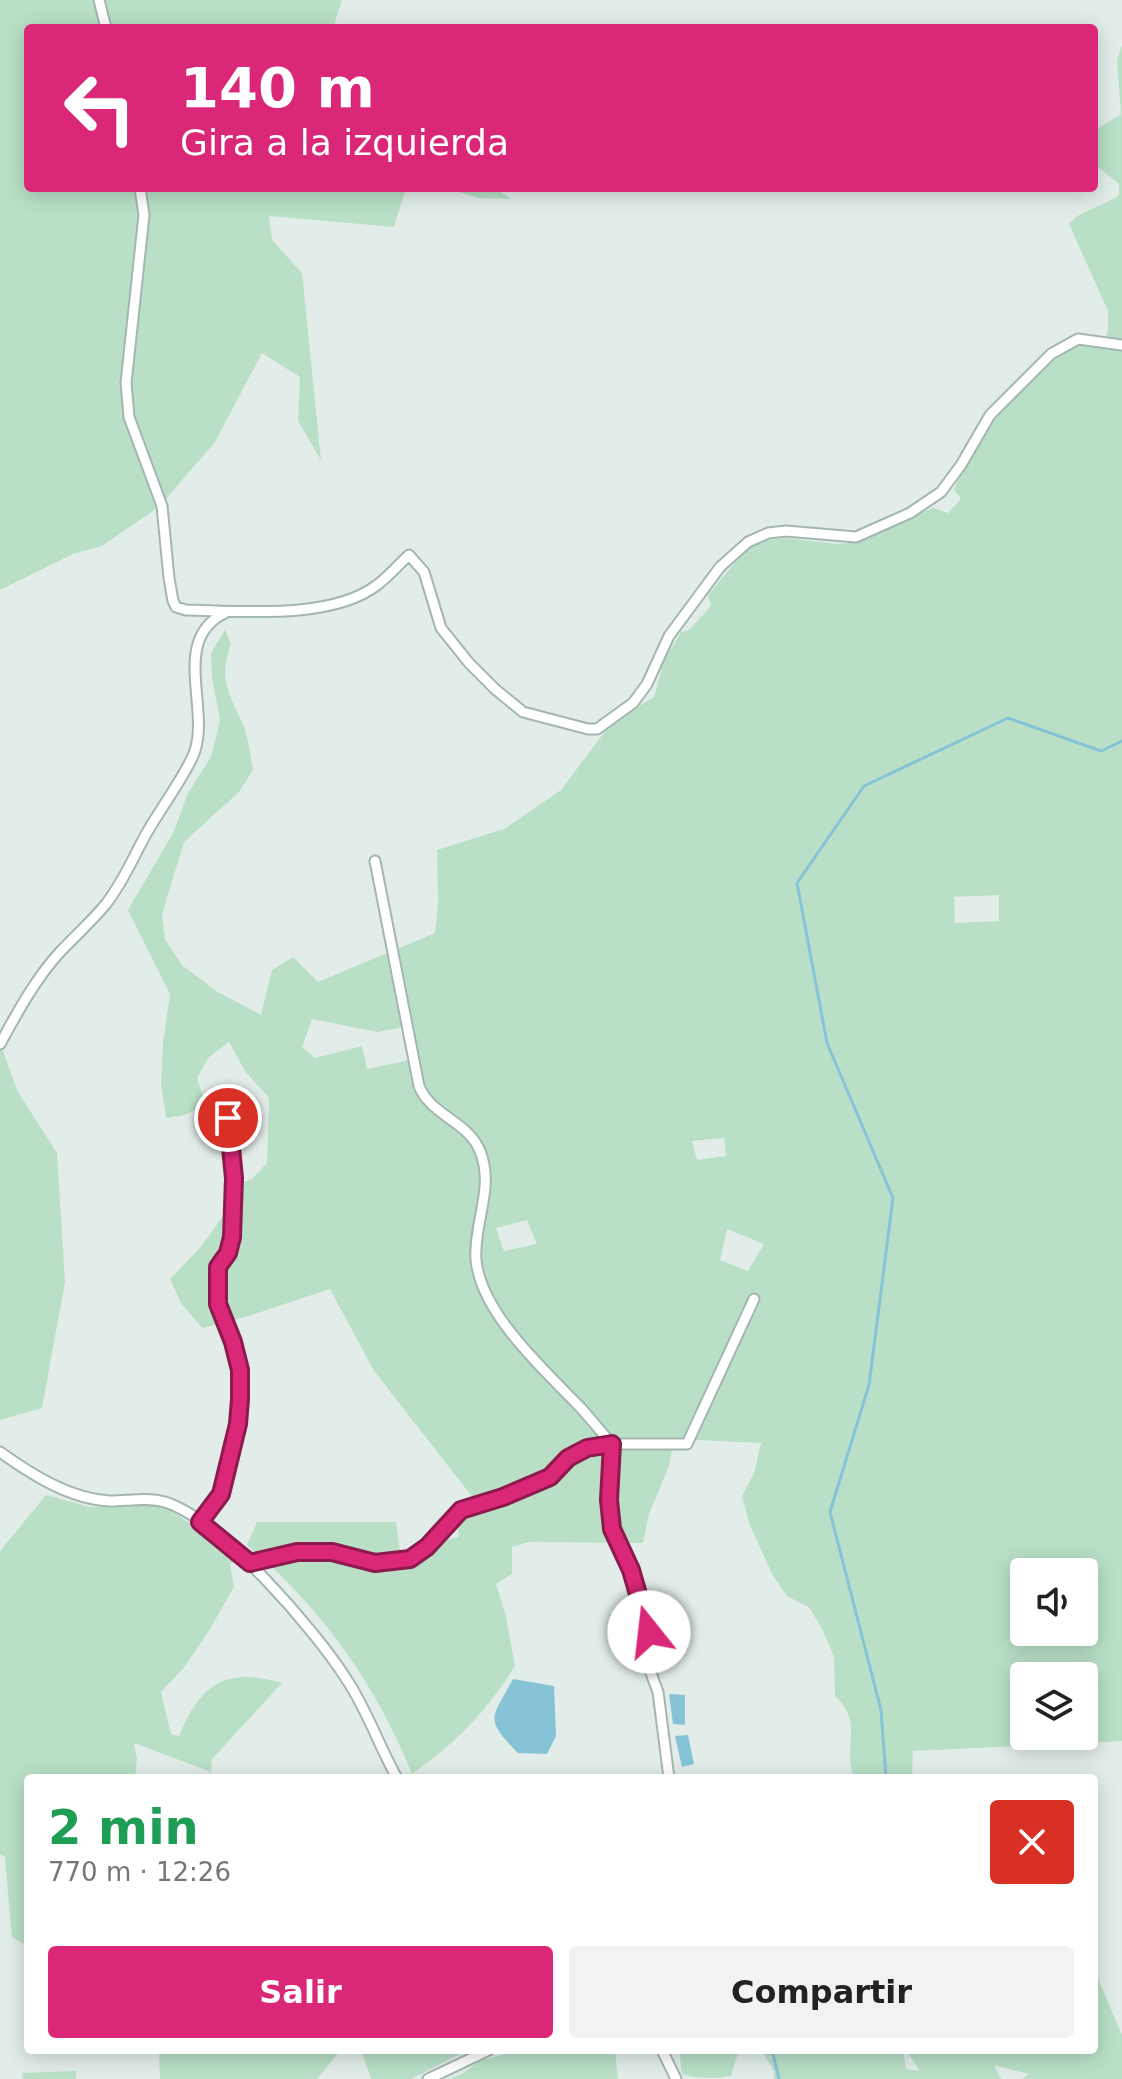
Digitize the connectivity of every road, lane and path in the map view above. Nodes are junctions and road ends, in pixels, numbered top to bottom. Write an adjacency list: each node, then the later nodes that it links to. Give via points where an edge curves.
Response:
1 (99, 0): 2 (street)
2 (105, 24)
3 (141, 192): 5 (street, via 144,215 126,383 130,424 162,506 176,607)
4 (1122, 345): 5 (street, via 1078,339 1051,354 990,415 941,492 910,513 856,537 786,531 748,542 720,567 669,636 642,692 597,729 523,712 509,703 441,628 424,572 409,555 375,587 343,601 291,611)
5 (229, 611): 7 (street, via 211,620 198,642 192,758 130,870 58,954)
6 (375, 861): 10 (street, via 419,1086 428,1103 463,1126 482,1154 485,1195 476,1258 480,1278 506,1327)
7 (0, 1044)
8 (225, 1093): 12 (street, via 234,1178 232,1237 218,1267 218,1304 237,1356 240,1399 221,1494)
9 (754, 1299): 10 (street, via 687,1444)
10 (612, 1444): 13 (street, via 587,1448 550,1477 461,1510 410,1559 375,1563 332,1552 297,1552); 15 (street, via 612,1529 648,1629 645,1657 658,1692)
11 (0, 1452): 12 (street, via 82,1497 165,1502)
12 (200, 1522): 13 (street)
13 (250, 1563): 14 (street, via 349,1681)
14 (395, 1774)
15 (668, 1774)
16 (481, 2054): 18 (street)
17 (664, 2054): 19 (street)
18 (428, 2079)
19 (676, 2079)

